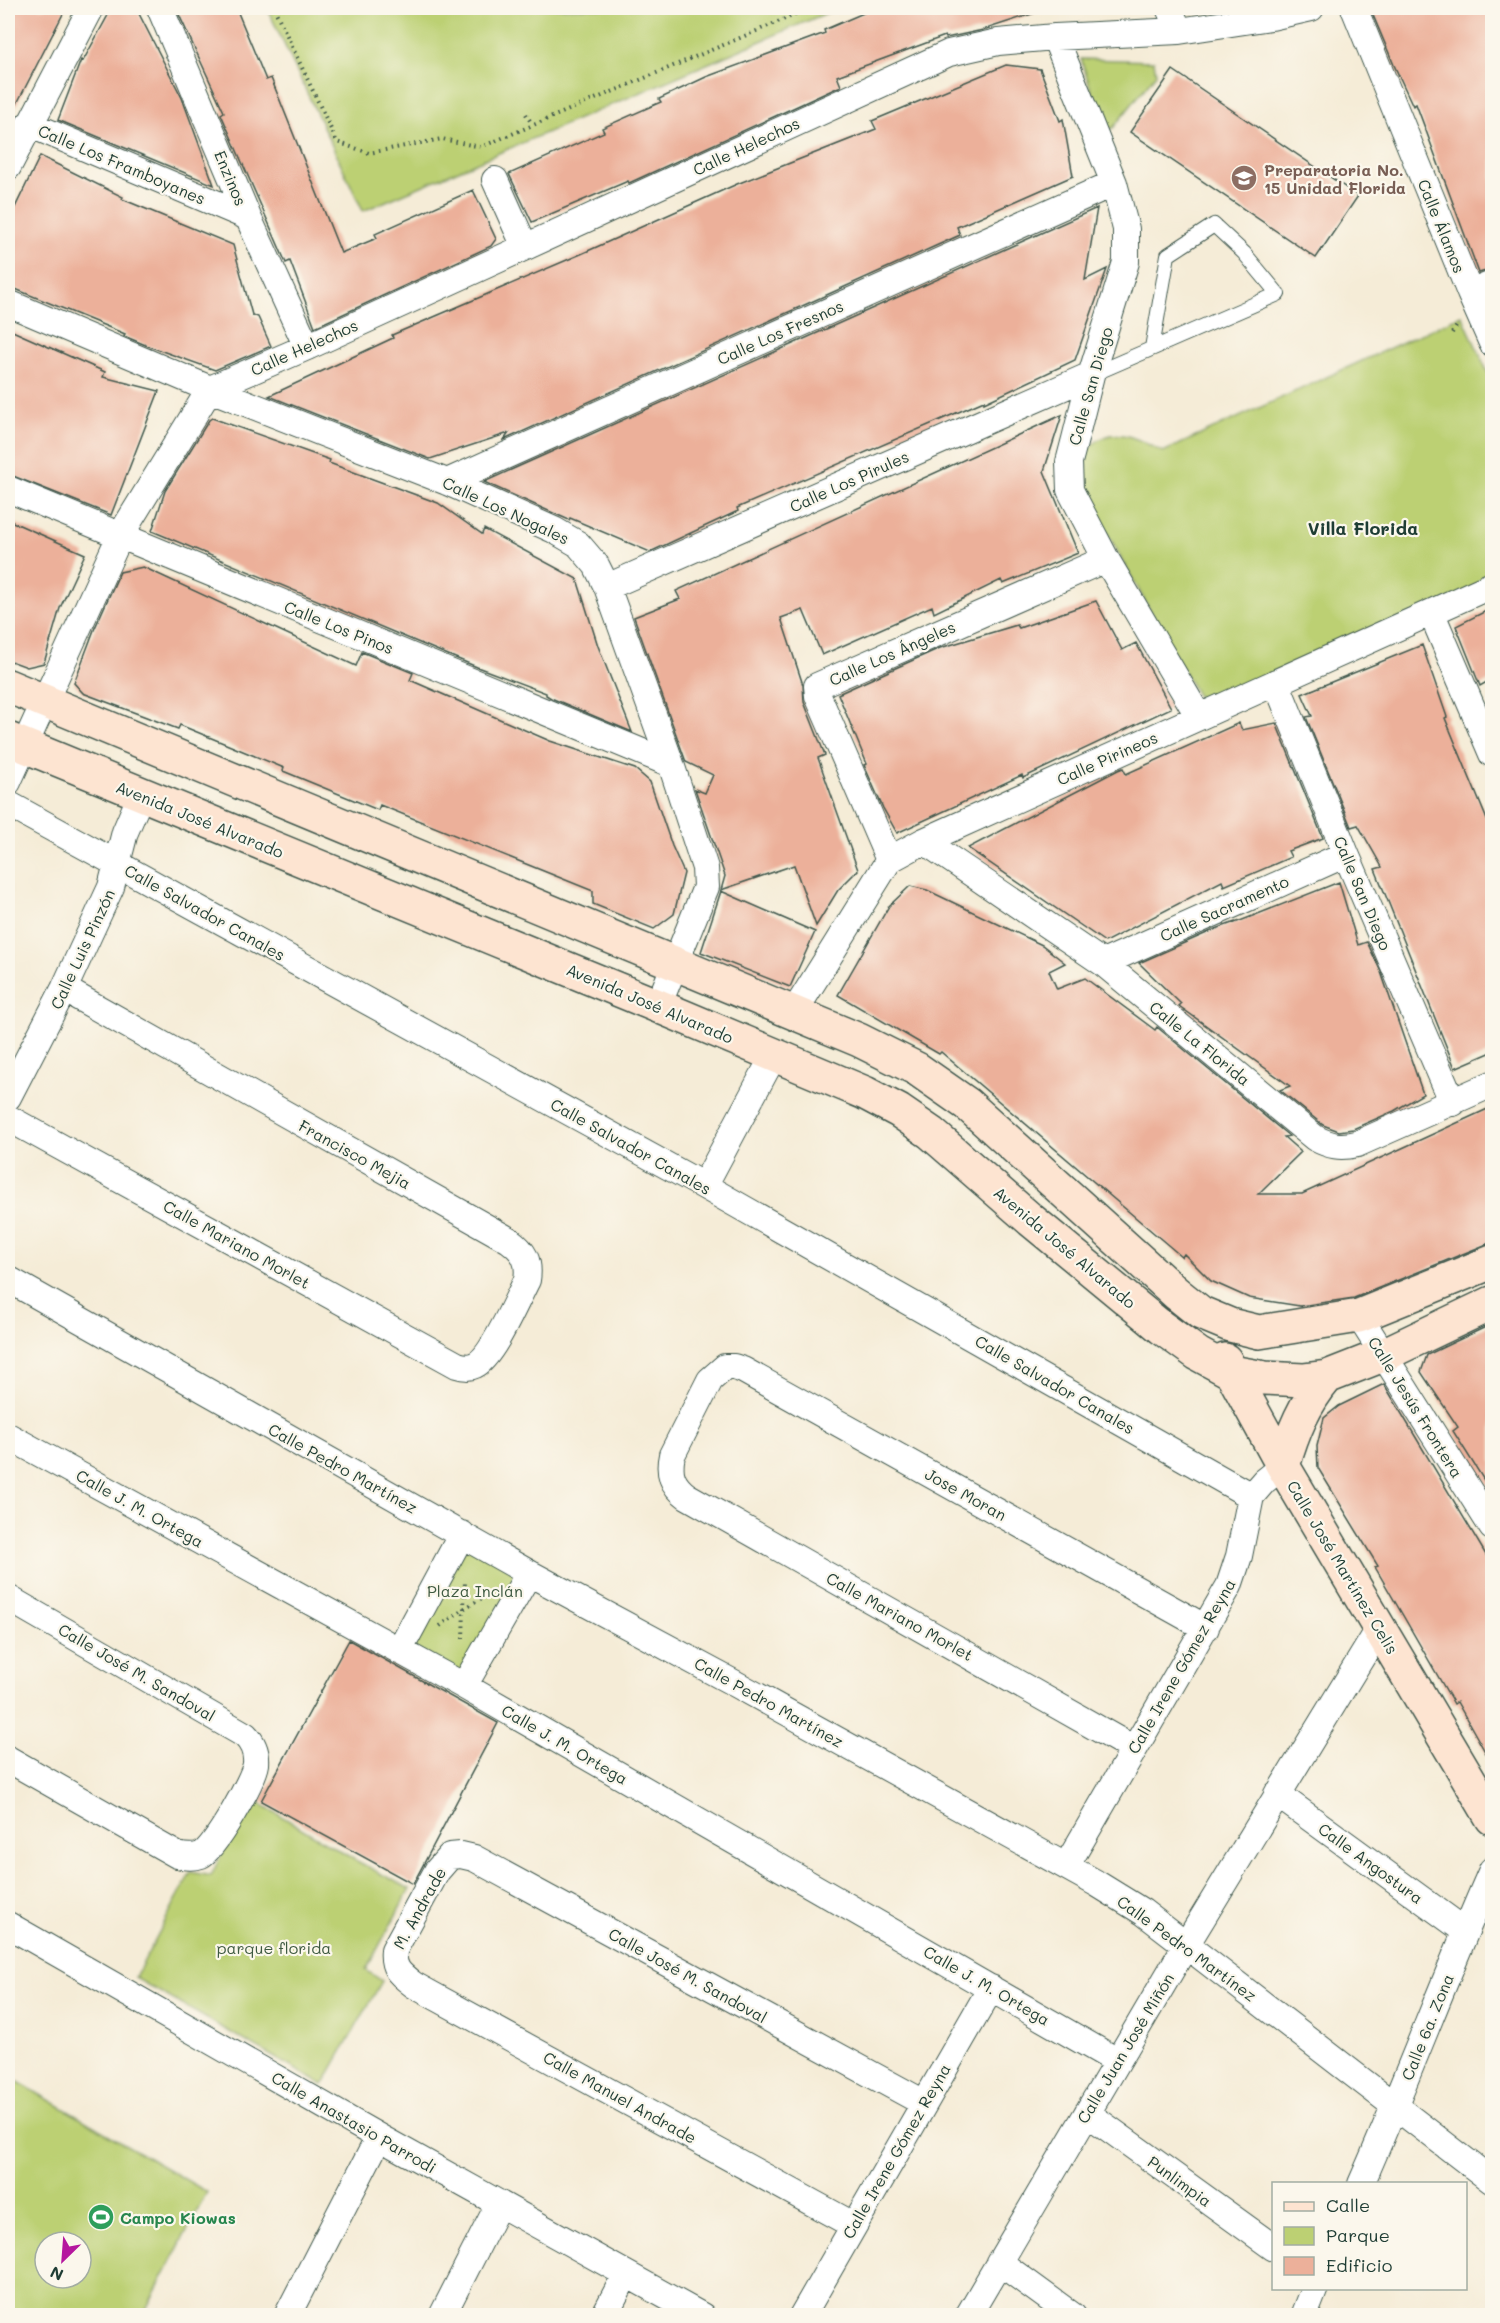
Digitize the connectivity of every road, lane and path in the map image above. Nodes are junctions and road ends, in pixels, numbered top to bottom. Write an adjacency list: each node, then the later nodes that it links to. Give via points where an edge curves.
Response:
1 (91, 8): 11 (street)
2 (160, 8): 16 (street, Enzinos)
3 (274, 8): 12 (path, via 337,142 369,153 442,139 481,147)
4 (810, 8): 12 (path)
5 (1169, 8): 8 (street)
6 (1311, 8): 8 (street, Calle Helechos)
7 (1354, 8): 18 (street, Calle Álamos)
8 (1179, 31): 9 (street, Calle Helechos)
9 (1055, 37): 15 (street, Calle San Diego); 17 (street, Calle Helechos, via 998,42 949,53)
10 (526, 114): 12 (path)
11 (29, 124): 13 (street); 16 (street, Calle Los Framboyanes)
12 (532, 124)
13 (8, 167)
14 (495, 180): 17 (street)
15 (1114, 183): 23 (street, Calle San Diego, via 1126,229 1126,262); 25 (street, Calle Los Fresnos)
16 (248, 217): 21 (street, Enzinos)
17 (525, 247): 21 (street, Calle Helechos)
18 (1481, 289): 20 (street, Calle Álamos)
19 (8, 303): 24 (street, Calle Los Nogales)
20 (1492, 344)
21 (307, 347): 24 (street, Calle Helechos)
22 (1152, 348): 22 (lane, via 1278,294 1214,225 1168,255); 23 (lane)
23 (1091, 375): 28 (street, Calle San Diego, via 1069,462 1070,490); 30 (street, Calle Los Pirules)
24 (210, 389): 25 (street, Calle Los Nogales); 27 (street)
25 (447, 482): 30 (street, Calle Los Nogales, via 578,544 596,565)
26 (8, 489): 27 (street, Calle Los Pinos)
27 (120, 536): 34 (street); 38 (street, Calle Los Pinos)
28 (1106, 559): 35 (street, Calle San Diego); 44 (street, Calle Los Ángeles, via 817,686)
29 (1492, 585): 31 (street, Calle Pirineos)
30 (607, 587): 38 (street, Calle Los Nogales)
31 (1432, 614): 32 (street, Calle Pirineos); 37 (street)
32 (1276, 682): 35 (street, Calle Pirineos); 43 (street, Calle San Diego)
33 (8, 686): 34 (street)
34 (45, 702): 36 (street); 47 (street)
35 (1199, 717): 42 (street, Calle Pirineos)
36 (16, 742): 39 (street); 40 (street, Avenida José Alvarado)
37 (1492, 754)
38 (671, 764): 47 (street, Calle Los Nogales, via 705,868 706,887)
39 (8, 782)
40 (141, 795): 45 (street, Calle Luis Pinzón); 49 (street, Avenida José Alvarado)
41 (8, 804): 45 (street, Calle Salvador Canales)
42 (924, 841): 44 (street, Calle Pirineos); 46 (street, Calle La Florida)
43 (1346, 854): 46 (street, Calle Sacramento); 54 (street, Calle San Diego)
44 (889, 860): 50 (street, Calle Pirineos)
45 (117, 864): 48 (street, Calle Luis Pinzón, via 111,887); 56 (street, Calle Salvador Canales)
46 (1103, 963): 54 (street, Calle La Florida, via 1315,1138 1329,1145 1357,1144)
47 (677, 964): 49 (street, Calle Los Nogales); 50 (street)
48 (64, 989): 53 (street, Calle Luis Pinzón); 64 (street, Francisco Mejia, via 519,1247 529,1268 527,1280 489,1353)
49 (658, 1006): 51 (street, Avenida José Alvarado)
50 (793, 1014): 60 (street, via 917,1069 967,1104)
51 (774, 1055): 56 (street); 65 (street, Avenida José Alvarado, via 865,1093 931,1133 1162,1328)
52 (1492, 1084): 54 (street, Calle La Florida)
53 (8, 1097)
54 (1453, 1103)
55 (8, 1119): 64 (street, Calle Mariano Morlet)
56 (704, 1186): 69 (street, Calle Salvador Canales)
57 (1492, 1262): 61 (street)
58 (8, 1279): 71 (street, Calle Pedro Martínez)
59 (1492, 1303): 62 (street)
60 (1201, 1313): 61 (street, via 1259,1332); 65 (street, Calle José Martínez Celis)
61 (1359, 1316): 62 (street, Calle Jesús Frontera)
62 (1383, 1355): 66 (street); 70 (street, Calle Jesús Frontera)
63 (725, 1367): 76 (street, Jose Moran, via 743,1370); 80 (street, Calle Mariano Morlet, via 710,1380 672,1455 671,1478 677,1488)
64 (467, 1368)
65 (1231, 1372): 66 (street, via 1303,1380); 68 (street, Calle José Martínez Celis)
66 (1327, 1377): 68 (street, via 1301,1414)
67 (8, 1436): 78 (street, Calle J. M. Ortega)
68 (1283, 1466): 69 (street); 77 (street, Calle José Martínez Celis)
69 (1251, 1496): 76 (street, Calle Irene Gómez Reyna, via 1233,1576)
70 (1492, 1527)
71 (462, 1534): 72 (street, Calle Pedro Martínez); 74 (path, via 466,1550); 78 (street)
72 (529, 1573): 74 (path); 79 (street); 85 (street, Calle Pedro Martínez)
73 (8, 1598): 81 (street, Calle José M. Sandoval, via 245,1735 253,1743 256,1756 252,1777 215,1843 201,1855 189,1857 177,1855)
74 (465, 1608): 75 (path); 79 (path, via 460,1680)
75 (438, 1628)
76 (1206, 1628): 80 (street, Calle Irene Gómez Reyna)
77 (1378, 1629): 82 (street, Calle Juan José Miñón); 83 (street, Calle José Martínez Celis)
78 (399, 1651): 79 (street, Calle J. M. Ortega)
79 (464, 1686): 91 (street, Calle J. M. Ortega)
80 (1134, 1749): 85 (street, Calle Irene Gómez Reyna)
81 (8, 1759)
82 (1277, 1794): 88 (street, Calle Angostura); 89 (street, Calle Juan José Miñón)
83 (1492, 1818)
84 (450, 1856): 90 (street, M. Andrade, via 437,1871 394,1950); 93 (street, Calle José M. Sandoval, via 474,1858)
85 (1067, 1865): 89 (street, Calle Pedro Martínez, via 1143,1912)
86 (1492, 1870): 88 (street, Calle 6a. Zona)
87 (8, 1924): 96 (street, Calle Anastasio Parrodi)
88 (1465, 1931): 94 (street, Calle 6a. Zona)
89 (1186, 1945): 92 (street, Calle Juan José Miñón); 94 (street, Calle Pedro Martínez)
90 (392, 1962): 100 (street, Calle Manuel Andrade, via 401,1976 414,1985)
91 (992, 1988): 92 (street, Calle J. M. Ortega); 93 (street, Calle Irene Gómez Reyna)
92 (1117, 2061): 95 (street, Calle Juan José Miñón)
93 (924, 2103): 100 (street, Calle Irene Gómez Reyna)
94 (1395, 2106): 97 (street, Calle Pedro Martínez); 98 (street, Calle 6a. Zona)
95 (1087, 2113): 101 (street, Punlimpia); 102 (street, Calle Juan José Miñón)
96 (379, 2137): 99 (street, Calle Anastasio Parrodi); 105 (street)
97 (1492, 2181)
98 (1362, 2182)
99 (499, 2204): 103 (street, Calle Anastasio Parrodi); 106 (street)
100 (853, 2225): 109 (street, Calle Irene Gómez Reyna)
101 (1272, 2247)
102 (999, 2262): 110 (street, Calle Juan José Miñón); 111 (street)
103 (626, 2274): 107 (street); 108 (street, Calle Anastasio Parrodi)
104 (1315, 2290): 112 (street)
105 (287, 2316)
106 (442, 2316)
107 (604, 2316)
108 (702, 2316)
109 (802, 2316)
110 (968, 2316)
111 (1073, 2316)
112 (1304, 2316)

